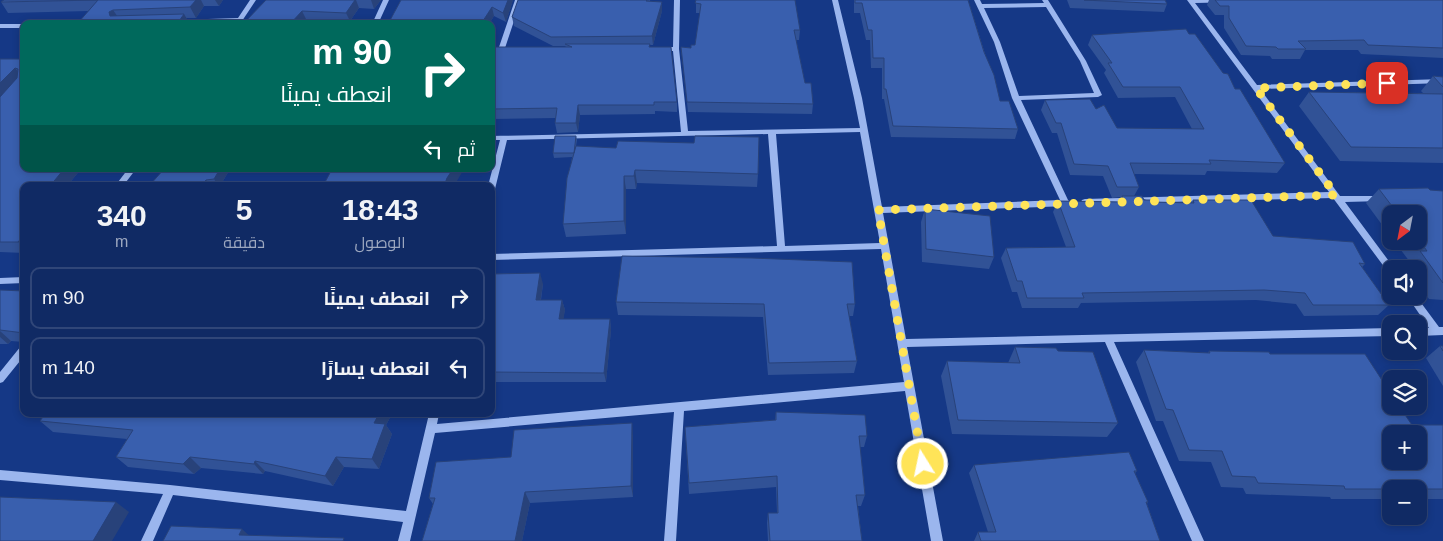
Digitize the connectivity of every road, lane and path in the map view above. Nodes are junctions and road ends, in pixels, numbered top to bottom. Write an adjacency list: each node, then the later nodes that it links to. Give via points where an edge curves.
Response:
1 (253, 0): 10 (street)
2 (386, 0): 11 (street)
3 (518, 0): 16 (street, via 500,50)
4 (677, 0): 15 (street)
5 (835, 0): 20 (street)
6 (1190, 0): 7 (street); 18 (street)
7 (1242, 0)
8 (1047, 2): 9 (street); 19 (street, via 1083,61 1098,95)
9 (979, 3): 19 (street, via 997,42)
10 (239, 20)
11 (377, 20)
12 (0, 26): 13 (street)
13 (20, 26)
14 (657, 49): 15 (street)
15 (676, 49): 22 (street)
16 (520, 50)
17 (1443, 82): 18 (street)
18 (1256, 88): 28 (street)
19 (1016, 98): 30 (street)
20 (864, 130): 21 (street); 31 (street)
21 (772, 132): 22 (street); 33 (street)
22 (685, 134): 24 (street)
23 (495, 138): 24 (street)
24 (504, 138): 27 (street)
25 (130, 172): 26 (street)
26 (122, 182)
27 (493, 182)
28 (1337, 197): 29 (street); 30 (street); 35 (street)
29 (1396, 198)
30 (1065, 203): 31 (street)
31 (878, 210): 32 (street)
32 (884, 246): 33 (street); 43 (street)
33 (781, 249): 34 (street)
34 (495, 257)
35 (1384, 260)
36 (0, 280): 37 (street)
37 (20, 280)
38 (1418, 305): 39 (street)
39 (1440, 331): 41 (street)
40 (1382, 332): 42 (street)
41 (1427, 332)
42 (1108, 339): 43 (street); 57 (street)
43 (902, 344): 46 (street)
44 (20, 354): 45 (street)
45 (0, 379)
46 (909, 386): 47 (street); 56 (street)
47 (680, 407): 49 (street); 55 (street)
48 (433, 417): 49 (street)
49 (430, 429): 52 (street)
50 (0, 475): 51 (street)
51 (170, 490): 52 (street); 53 (street)
52 (410, 517): 54 (street)
53 (147, 541)
54 (404, 541)
55 (670, 541)
56 (937, 541)
57 (1198, 541)

